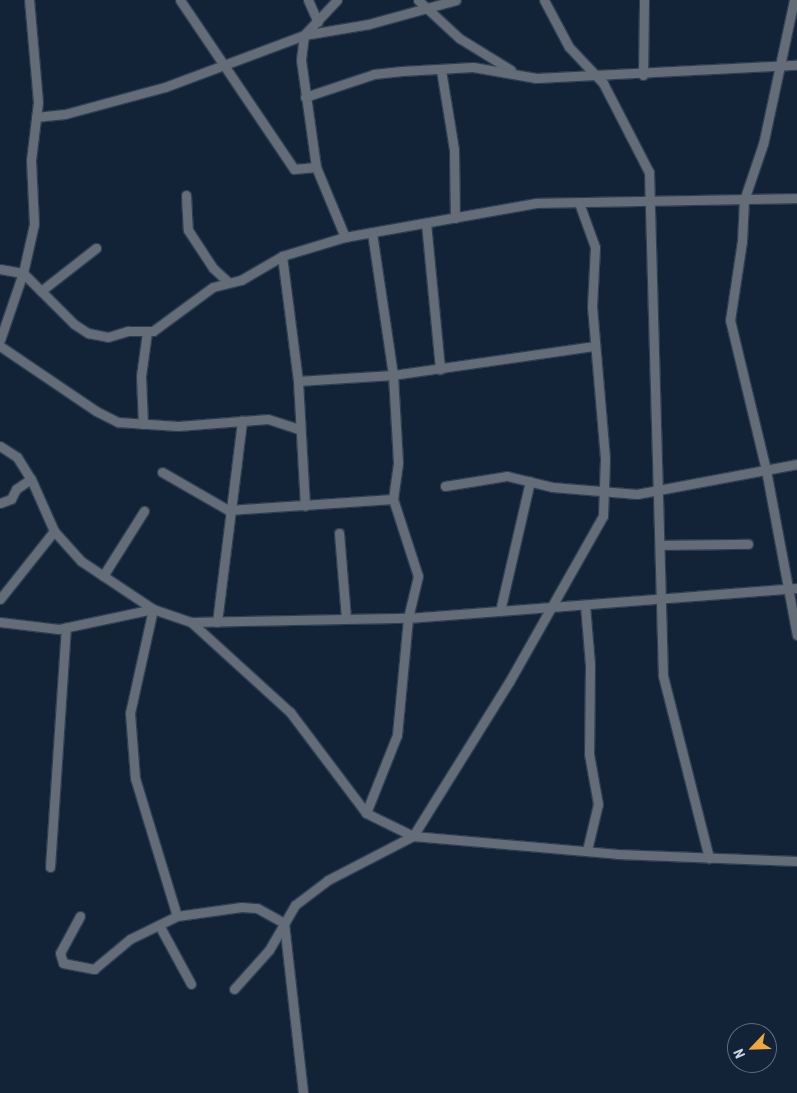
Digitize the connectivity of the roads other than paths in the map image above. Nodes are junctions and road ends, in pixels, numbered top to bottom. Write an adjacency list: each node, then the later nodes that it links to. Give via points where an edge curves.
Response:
1 (28, 0): 21 (street)
2 (180, 0): 14 (street)
3 (308, 0): 11 (street)
4 (337, 0): 11 (street)
5 (418, 0): 10 (street)
6 (456, 0): 10 (street)
7 (544, 0): 19 (street, via 569,47)
8 (644, 0): 18 (street)
9 (794, 0): 13 (street)
10 (428, 8): 12 (street, via 369,24); 17 (street, via 459,38)
11 (318, 22): 12 (street)
12 (304, 34): 14 (street); 20 (street, via 301,60)
13 (780, 64): 15 (street); 18 (street, via 696,68); 25 (street, via 763,144)
14 (224, 65): 21 (street, via 164,87 65,114); 22 (street, via 294,169)
15 (797, 65)
16 (440, 70): 17 (street, via 473,67); 20 (street, via 374,74); 28 (street, via 454,149)
17 (516, 73): 19 (street, via 536,78)
18 (643, 75): 19 (street)
19 (596, 76): 26 (street, via 642,152 649,172)
20 (305, 97): 22 (street)
21 (36, 117): 35 (street, via 31,160 34,224)
22 (316, 167): 31 (street)
23 (186, 195): 36 (street, via 188,230 213,268)
24 (797, 198): 25 (street)
25 (744, 200): 26 (street); 50 (street, via 742,241 730,320)
26 (652, 201): 27 (street); 55 (street)
27 (579, 202): 28 (street, via 536,203); 41 (street, via 595,247)
28 (455, 218): 29 (street)
29 (426, 223): 30 (street); 42 (street)
30 (372, 233): 31 (street); 43 (street)
31 (345, 238): 33 (street)
32 (96, 248): 37 (street)
33 (282, 256): 36 (street, via 241,280); 44 (street)
34 (0, 269): 35 (street)
35 (24, 273): 37 (street); 39 (street)
36 (228, 282): 38 (street, via 213,287 158,329)
37 (41, 291): 38 (street, via 88,333 108,337 128,330)
38 (147, 332): 46 (street, via 142,376)
39 (0, 340)
40 (0, 346): 46 (street, via 38,368 96,411 118,422)
41 (594, 346): 42 (street); 56 (street)
42 (440, 369): 43 (street)
43 (393, 375): 44 (street); 57 (street, via 398,462)
44 (298, 381): 47 (street)
45 (242, 421): 46 (street, via 178,426); 47 (street, via 268,419); 60 (street)
46 (143, 424)
47 (298, 429): 59 (street)
48 (0, 446): 52 (street, via 17,457)
49 (797, 464): 50 (street)
50 (766, 470): 55 (street); 67 (street)
51 (162, 472): 60 (street)
52 (31, 479): 58 (street, via 16,489 11,499); 62 (street)
53 (530, 482): 54 (street, via 499,476); 56 (street); 73 (street)
54 (445, 486)
55 (658, 488): 56 (street, via 637,494); 65 (street)
56 (606, 492): 71 (street, via 603,516)
57 (394, 499): 59 (street); 74 (street, via 418,576)
58 (0, 503)
59 (305, 506): 60 (street)
60 (228, 510): 78 (street)
61 (144, 511): 66 (street)
62 (54, 531): 66 (street, via 81,561); 68 (street)
63 (339, 533): 75 (street)
64 (748, 544): 65 (street)
65 (660, 545): 69 (street)
66 (104, 576): 72 (street)
67 (792, 589): 69 (street); 80 (street)
68 (0, 599)
69 (660, 599): 70 (street); 84 (street, via 663,676)
70 (585, 605): 71 (street); 83 (street, via 590,664 590,754 598,804)
71 (552, 607): 73 (street); 82 (street)
72 (153, 609): 77 (street); 79 (street); 88 (street, via 130,713 135,778)
73 (500, 611): 74 (street)
74 (408, 618): 75 (street); 81 (street, via 397,735)
75 (346, 619): 78 (street)
76 (0, 622): 79 (street)
77 (191, 622): 78 (street); 81 (street, via 290,712)
78 (217, 622)
79 (66, 628): 86 (street)
80 (797, 636)
81 (366, 813): 82 (street)
82 (413, 836): 83 (street); 89 (street, via 328,880 295,906)
83 (587, 850): 84 (street)
84 (709, 858): 85 (street)
85 (797, 860)
86 (50, 867)
87 (80, 916): 90 (street, via 60,953 63,964 85,969 103,964 130,939)
88 (177, 916): 89 (street, via 241,907 257,908); 90 (street)
89 (284, 923): 92 (street, via 270,950); 93 (street)
90 (159, 925): 91 (street)
91 (191, 984)
92 (234, 989)
93 (303, 1093)

